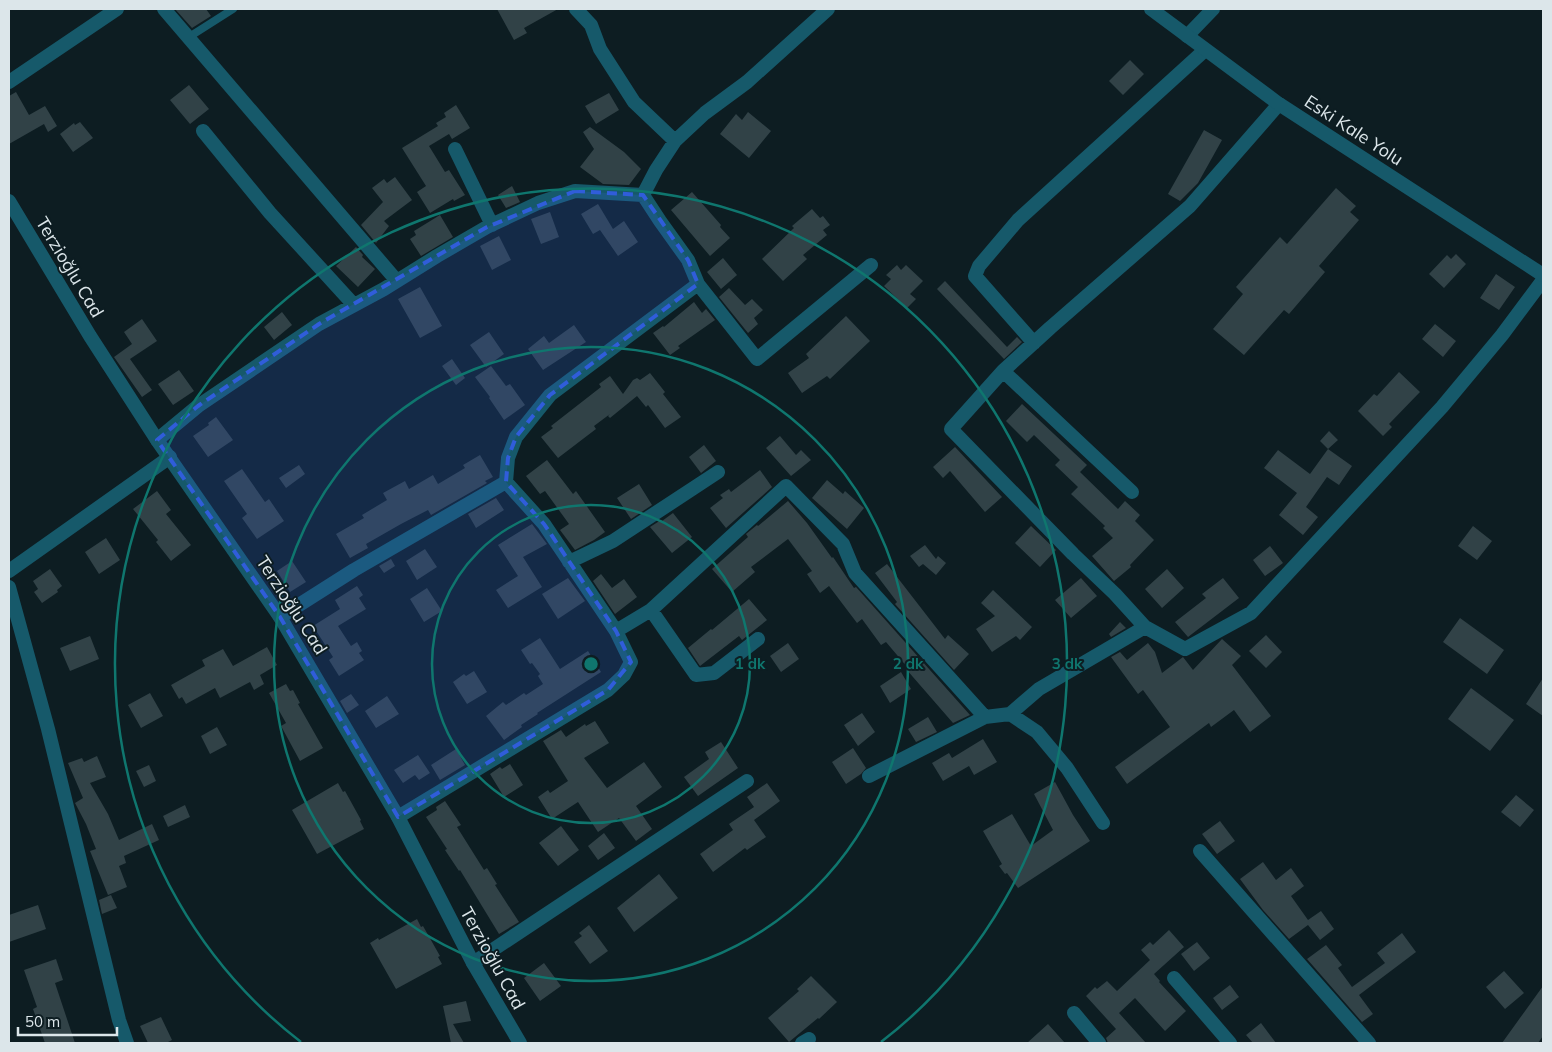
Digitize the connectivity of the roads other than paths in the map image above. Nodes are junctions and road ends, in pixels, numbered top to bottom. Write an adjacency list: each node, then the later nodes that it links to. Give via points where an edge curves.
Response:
1 (117, 9): 11 (street)
2 (164, 9): 9 (street)
3 (233, 9): 9 (lane)
4 (576, 9): 14 (street, via 591,25 600,49 634,102)
5 (828, 9): 14 (street)
6 (1151, 9): 8 (street, Eski Kale Yolu)
7 (1214, 9): 8 (street)
8 (1187, 36): 10 (street, Eski Kale Yolu)
9 (189, 37): 22 (street)
10 (1204, 50): 12 (street, Eski Kale Yolu); 25 (street, via 1018,220 978,266 975,276)
11 (9, 82)
12 (1279, 104): 20 (street, Eski Kale Yolu); 25 (street, via 1190,206)
13 (203, 131): 24 (street, via 270,213)
14 (675, 141): 16 (street)
15 (454, 149): 18 (street)
16 (643, 195): 18 (street, via 574,191 538,203); 23 (street, via 688,260)
17 (9, 202): 27 (street, Terzioğlu Cad)
18 (492, 225): 22 (street)
19 (871, 266): 23 (street, via 757,359)
20 (1543, 275)
21 (1543, 280): 37 (street, via 1442,407 1251,613 1186,649)
22 (397, 281): 24 (street)
23 (698, 284): 30 (street, via 550,395 516,437 508,458)
24 (354, 305): 27 (street, via 319,324 198,406)
25 (1034, 343): 26 (street)
26 (1003, 371): 31 (street); 37 (street, via 951,429)
27 (157, 440): 28 (street, Terzioğlu Cad)
28 (170, 457): 33 (street); 36 (street, Terzioğlu Cad)
29 (718, 472): 32 (street, via 613,540)
30 (506, 482): 32 (street, via 544,524); 36 (street)
31 (1132, 492)
32 (568, 562): 38 (street)
33 (9, 571)
34 (9, 587): 50 (street)
35 (652, 610): 38 (street); 39 (street, via 696,676 714,673); 41 (street, via 786,486 844,544 856,572)
36 (280, 617): 44 (street, Terzioğlu Cad)
37 (1145, 627): 40 (street, via 1039,689)
38 (616, 631): 44 (street, via 631,662 624,675 608,690)
39 (758, 639)
40 (1010, 714): 41 (street); 45 (street, via 1037,732 1067,768)
41 (985, 717): 42 (street)
42 (869, 776)
43 (747, 781): 47 (street)
44 (398, 817): 47 (street, Terzioğlu Cad)
45 (1103, 823)
46 (1200, 851): 54 (street)
47 (473, 963): 51 (street, Terzioğlu Cad)
48 (1174, 978): 53 (street)
49 (1074, 1013): 52 (street)
50 (127, 1043)
51 (520, 1043)
52 (1099, 1043)
53 (1230, 1043)
54 (1369, 1043)

